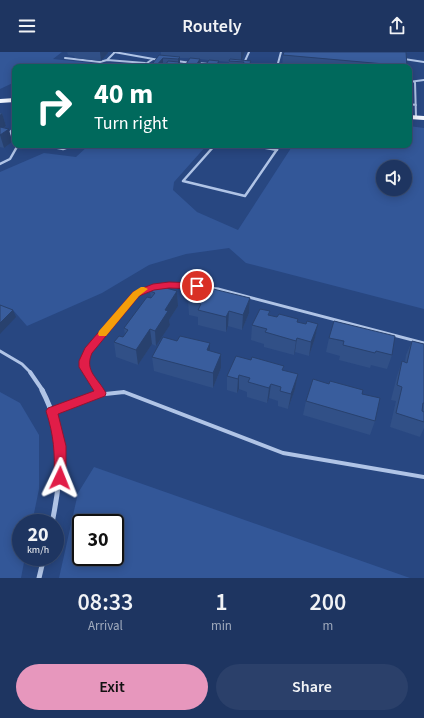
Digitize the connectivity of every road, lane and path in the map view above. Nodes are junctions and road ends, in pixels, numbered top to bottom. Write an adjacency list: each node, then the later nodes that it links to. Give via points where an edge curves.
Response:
1 (114, 52): 2 (lane); 9 (lane)
2 (126, 52): 6 (lane)
3 (139, 52): 6 (lane)
4 (249, 52): 17 (lane)
5 (281, 52): 18 (lane)
6 (136, 55): 10 (lane)
7 (65, 58): 9 (lane, via 100,62)
8 (402, 58): 14 (lane)
9 (107, 60): 15 (lane)
10 (154, 60): 11 (lane); 15 (lane)
11 (160, 60)
12 (174, 61): 13 (lane)
13 (188, 62): 16 (lane)
14 (424, 62)
15 (145, 63)
16 (206, 64)
17 (243, 64)
18 (278, 64)
19 (424, 80): 20 (lane)
20 (415, 82): 24 (lane)
21 (12, 100): 22 (main road)
22 (0, 101)
23 (412, 104): 24 (lane)
24 (416, 105): 26 (lane)
25 (412, 116): 26 (main road)
26 (416, 117): 27 (main road)
27 (424, 118)
28 (16, 148): 32 (lane, via 10,159)
29 (212, 148): 31 (lane, via 184,181 245,196)
30 (266, 148): 31 (lane)
31 (277, 150)
32 (0, 164)
33 (424, 343): 36 (lane, via 218,289 188,285 153,287 136,294 85,355 84,367)
34 (0, 351): 35 (lane)
35 (30, 372): 37 (street, via 47,396)
36 (101, 393): 37 (lane); 38 (lane, via 134,395 283,453)
37 (52, 411): 39 (street, via 58,434 61,466)
38 (424, 477)
39 (54, 514)
40 (42, 566): 41 (street)
41 (39, 578)

